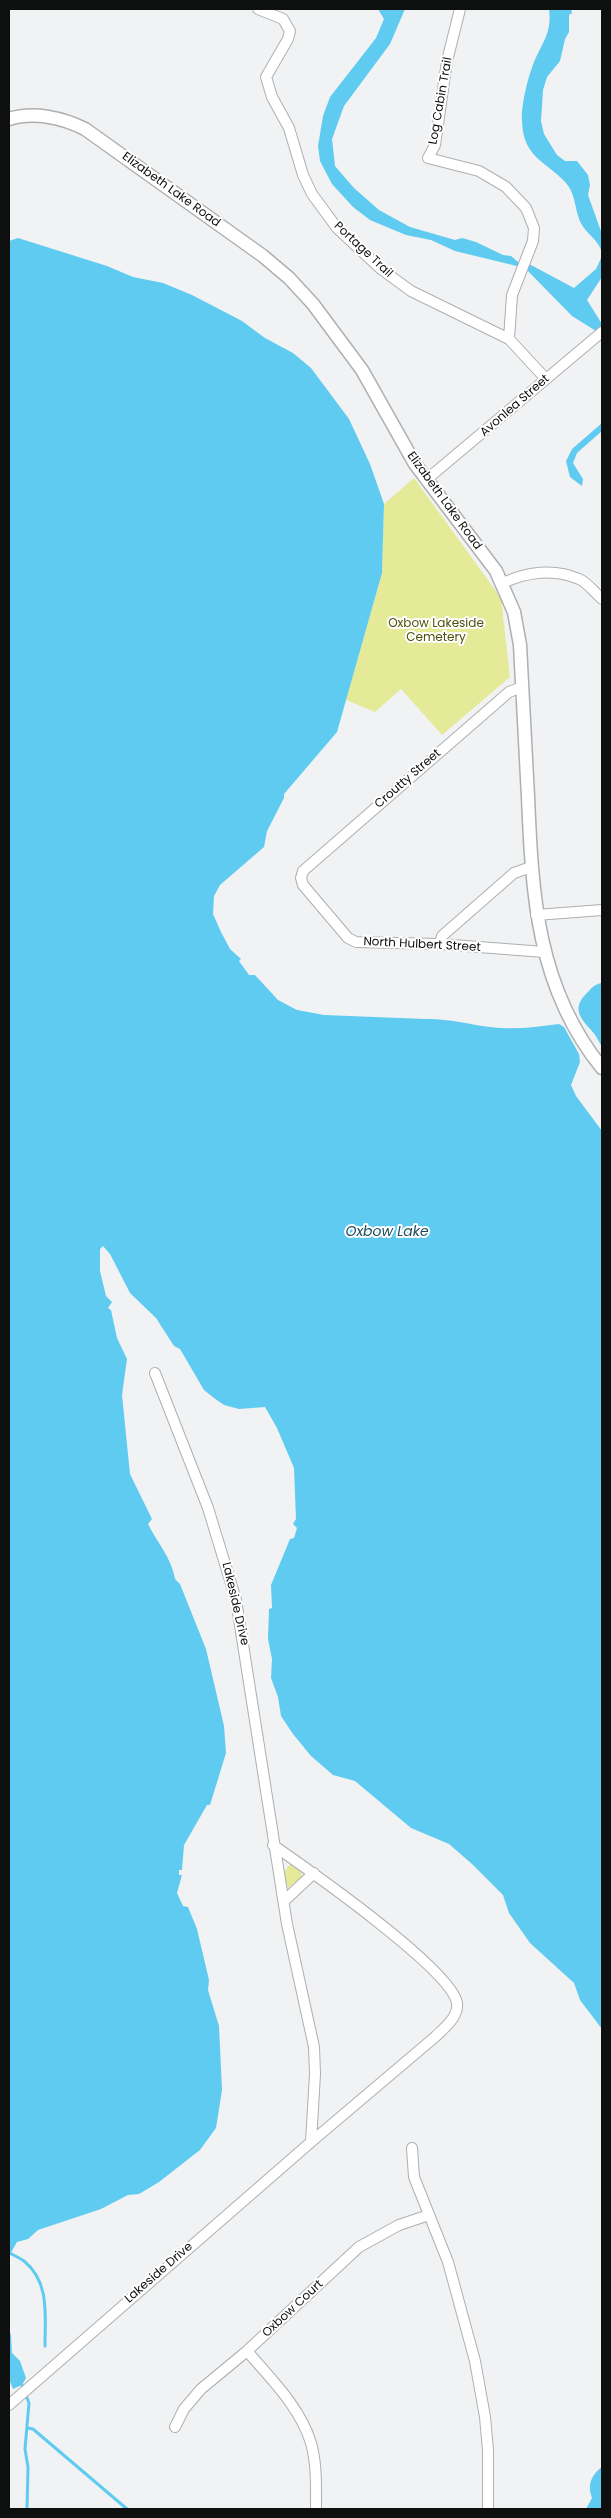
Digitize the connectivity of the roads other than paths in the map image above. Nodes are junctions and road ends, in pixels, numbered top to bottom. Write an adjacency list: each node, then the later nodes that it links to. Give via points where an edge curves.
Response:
1 (258, 9): 5 (street, Portage Trail, via 276,15 290,31 266,77 289,128 312,194 337,228 381,269 411,291)
2 (460, 9): 5 (street, Log Cabin Trail, via 447,61 435,145 428,158 478,170 506,187 526,208 534,228 533,241 512,295)
3 (9, 119): 7 (street, Elizabeth Lake Road, via 50,117 85,129 277,267 313,304 347,348)
4 (599, 334): 6 (street, Avonlea Street)
5 (509, 339): 6 (street)
6 (546, 380): 7 (street, Avonlea Street)
7 (426, 480): 8 (street, Elizabeth Lake Road)
8 (502, 583): 9 (street, via 531,572 557,573 580,579); 10 (street, Elizabeth Lake Road, via 514,612)
9 (602, 600)
10 (522, 687): 11 (street, Elizabeth Lake Road); 12 (street, Croutty Street, via 508,692 303,871)
11 (531, 867): 14 (street, Elizabeth Lake Road); 15 (street, via 514,873 442,936)
12 (301, 878): 15 (street, North Hulbert Street, via 303,885 351,940)
13 (602, 910): 14 (street)
14 (536, 915): 16 (street, Elizabeth Lake Road)
15 (440, 944): 16 (street, North Hulbert Street)
16 (544, 952): 17 (street, Elizabeth Lake Road, via 572,1021)
17 (602, 1068)
18 (155, 1373): 19 (street, Lakeside Drive, via 208,1508 236,1600)
19 (273, 1845): 20 (street, Lakeside Drive); 21 (street, Lakeside Drive)
20 (314, 1874): 21 (street); 22 (street, Lakeside Drive, via 438,1973 457,2002 452,2020)
21 (284, 1901): 22 (street, Lakeside Drive, via 314,2047)
22 (311, 2142): 26 (street, Lakeside Drive)
23 (412, 2148): 24 (street, via 414,2177)
24 (429, 2215): 25 (street, Oxbow Court, via 399,2225 359,2247); 29 (street, via 448,2262 476,2361 488,2450)
25 (247, 2351): 27 (street, Oxbow Court, via 201,2389 184,2409); 28 (street, via 293,2405 304,2424 312,2445)
26 (9, 2406)
27 (175, 2427)
28 (316, 2509)
29 (488, 2509)

